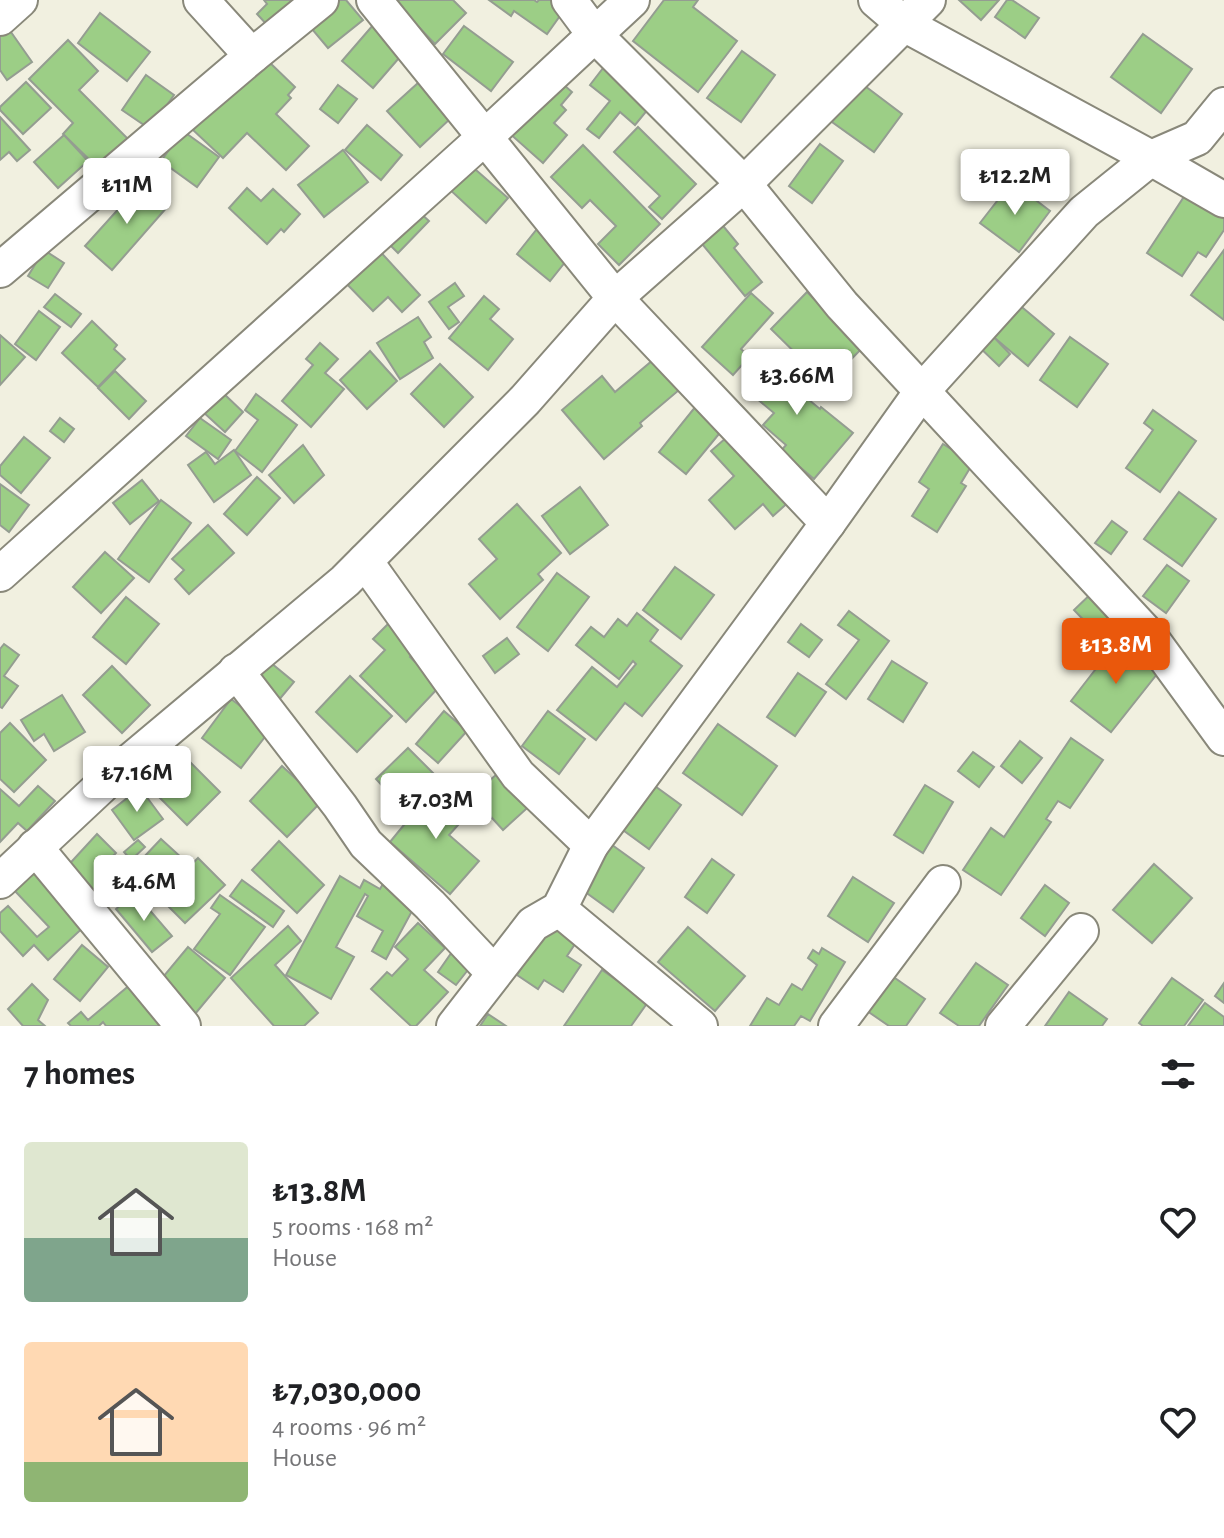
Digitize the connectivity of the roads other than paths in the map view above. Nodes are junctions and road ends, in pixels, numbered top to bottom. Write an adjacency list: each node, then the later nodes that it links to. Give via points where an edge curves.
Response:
1 (20, 0): 9 (street)
2 (201, 0): 12 (street)
3 (321, 0): 12 (street)
4 (374, 0): 14 (street)
5 (569, 0): 11 (street)
6 (632, 0): 11 (street)
7 (876, 0): 10 (street)
8 (928, 0): 10 (street)
9 (0, 18)
10 (904, 24): 15 (street); 16 (street)
11 (595, 35): 14 (street); 16 (street)
12 (252, 56): 18 (street)
13 (1224, 105): 15 (street, via 1197,138)
14 (485, 137): 19 (street); 23 (street)
15 (1151, 158): 17 (street); 20 (street, via 1084,212)
16 (744, 184): 19 (street); 20 (street, via 842,305)
17 (1224, 200)
18 (0, 270)
19 (615, 298): 21 (street); 22 (street, via 525,400)
20 (922, 391): 21 (street); 25 (street, via 1151,638)
21 (828, 523): 26 (street)
22 (365, 561): 24 (street); 26 (street, via 518,775)
23 (0, 574)
24 (236, 671): 27 (street); 32 (street, via 366,844)
25 (1224, 738)
26 (591, 845): 30 (street)
27 (35, 847): 28 (street); 33 (street)
28 (0, 881)
29 (943, 883): 36 (street)
30 (559, 909): 32 (street, via 533,924); 35 (street)
31 (1081, 931): 37 (street)
32 (494, 973): 34 (street)
33 (183, 1026)
34 (454, 1026)
35 (700, 1026)
36 (836, 1026)
37 (1003, 1026)

